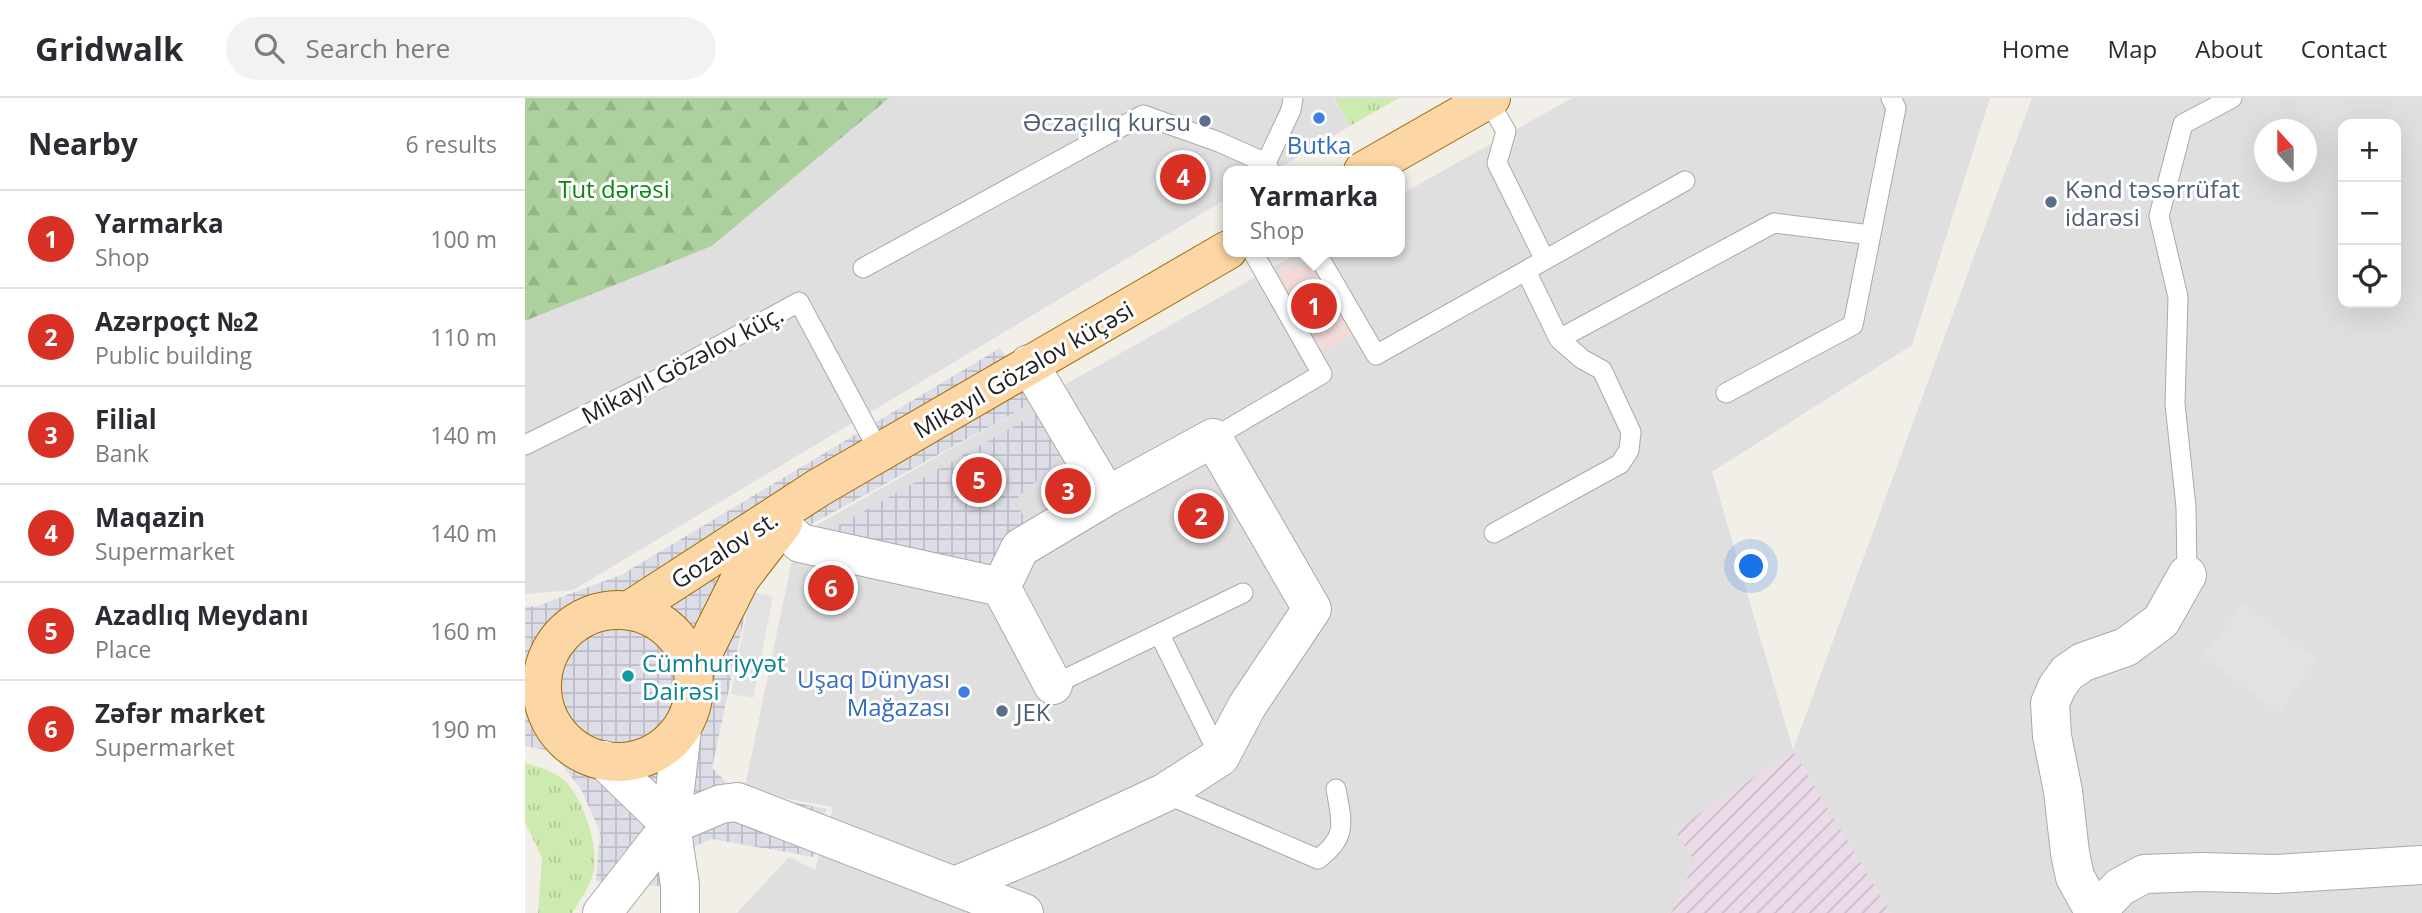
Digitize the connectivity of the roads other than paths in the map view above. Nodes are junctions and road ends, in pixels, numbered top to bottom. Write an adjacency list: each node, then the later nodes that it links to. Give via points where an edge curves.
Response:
1 (1293, 98): 6 (lane)
2 (1891, 98): 9 (lane, via 1896,108)
3 (2232, 98): 26 (lane, via 2183,124 2159,216 2178,297 2175,404 2186,508)
4 (1490, 99): 7 (main road); 13 (lane, via 1506,131 1497,163)
5 (1266, 166): 14 (lane, via 1219,142 1143,116)
6 (1268, 166)
7 (1372, 166)
8 (1685, 181): 13 (lane)
9 (1871, 235): 16 (lane, via 1774,223); 18 (lane, via 1853,325)
10 (1223, 253): 17 (main road, Mikayıl Gözəlov küçəsi)
11 (1256, 257): 19 (lane, via 1322,374)
12 (1319, 257): 15 (lane, via 1375,355)
13 (1545, 260): 15 (lane)
14 (863, 268)
15 (1525, 271): 16 (lane)
16 (1559, 339): 25 (lane, via 1602,370 1631,432 1629,450 1620,464)
17 (1029, 364): 21 (main road, Mikayıl Gözəlov küçəsi); 23 (street)
18 (1726, 393)
19 (1213, 438): 23 (street); 37 (street, via 1312,609 1247,706)
20 (525, 444): 21 (lane, Mikayıl Gözəlov küç., via 660,378 799,302)
21 (880, 453): 22 (main road, Mikayıl Gözəlov küçəsi)
22 (818, 488): 24 (main road); 29 (main road, Gozalov st.)
23 (1107, 496): 27 (street, via 1020,548)
24 (781, 525): 27 (street, via 800,543); 33 (main road, via 740,579)
25 (1494, 534)
26 (2187, 575): 47 (street, via 2161,621 2126,647 2083,662 2067,673 2050,703 2073,865)
27 (1001, 587): 34 (street)
28 (1243, 593): 31 (lane)
29 (630, 610): 30 (main road, via 585,617); 33 (main road, via 658,620 677,636)
30 (565, 631): 32 (main road); 35 (main road, via 550,651 542,675)
31 (1160, 635): 34 (lane); 37 (lane)
32 (525, 636)
33 (693, 673): 36 (main road, via 692,706)
34 (1053, 685)
35 (540, 728): 38 (main road)
36 (682, 729): 38 (main road, via 664,747 642,759); 41 (street)
37 (1220, 757): 40 (street)
38 (604, 760): 41 (street)
39 (1336, 789): 40 (lane, via 1343,826 1333,848 1318,859)
40 (1164, 793): 43 (street)
41 (671, 825): 43 (street, via 737,802); 44 (street); 45 (street)
42 (2422, 865): 47 (street, via 2276,874 2144,874 2120,887)
43 (955, 886): 46 (street)
44 (603, 913)
45 (680, 913)
46 (1024, 913)
47 (2095, 913)

